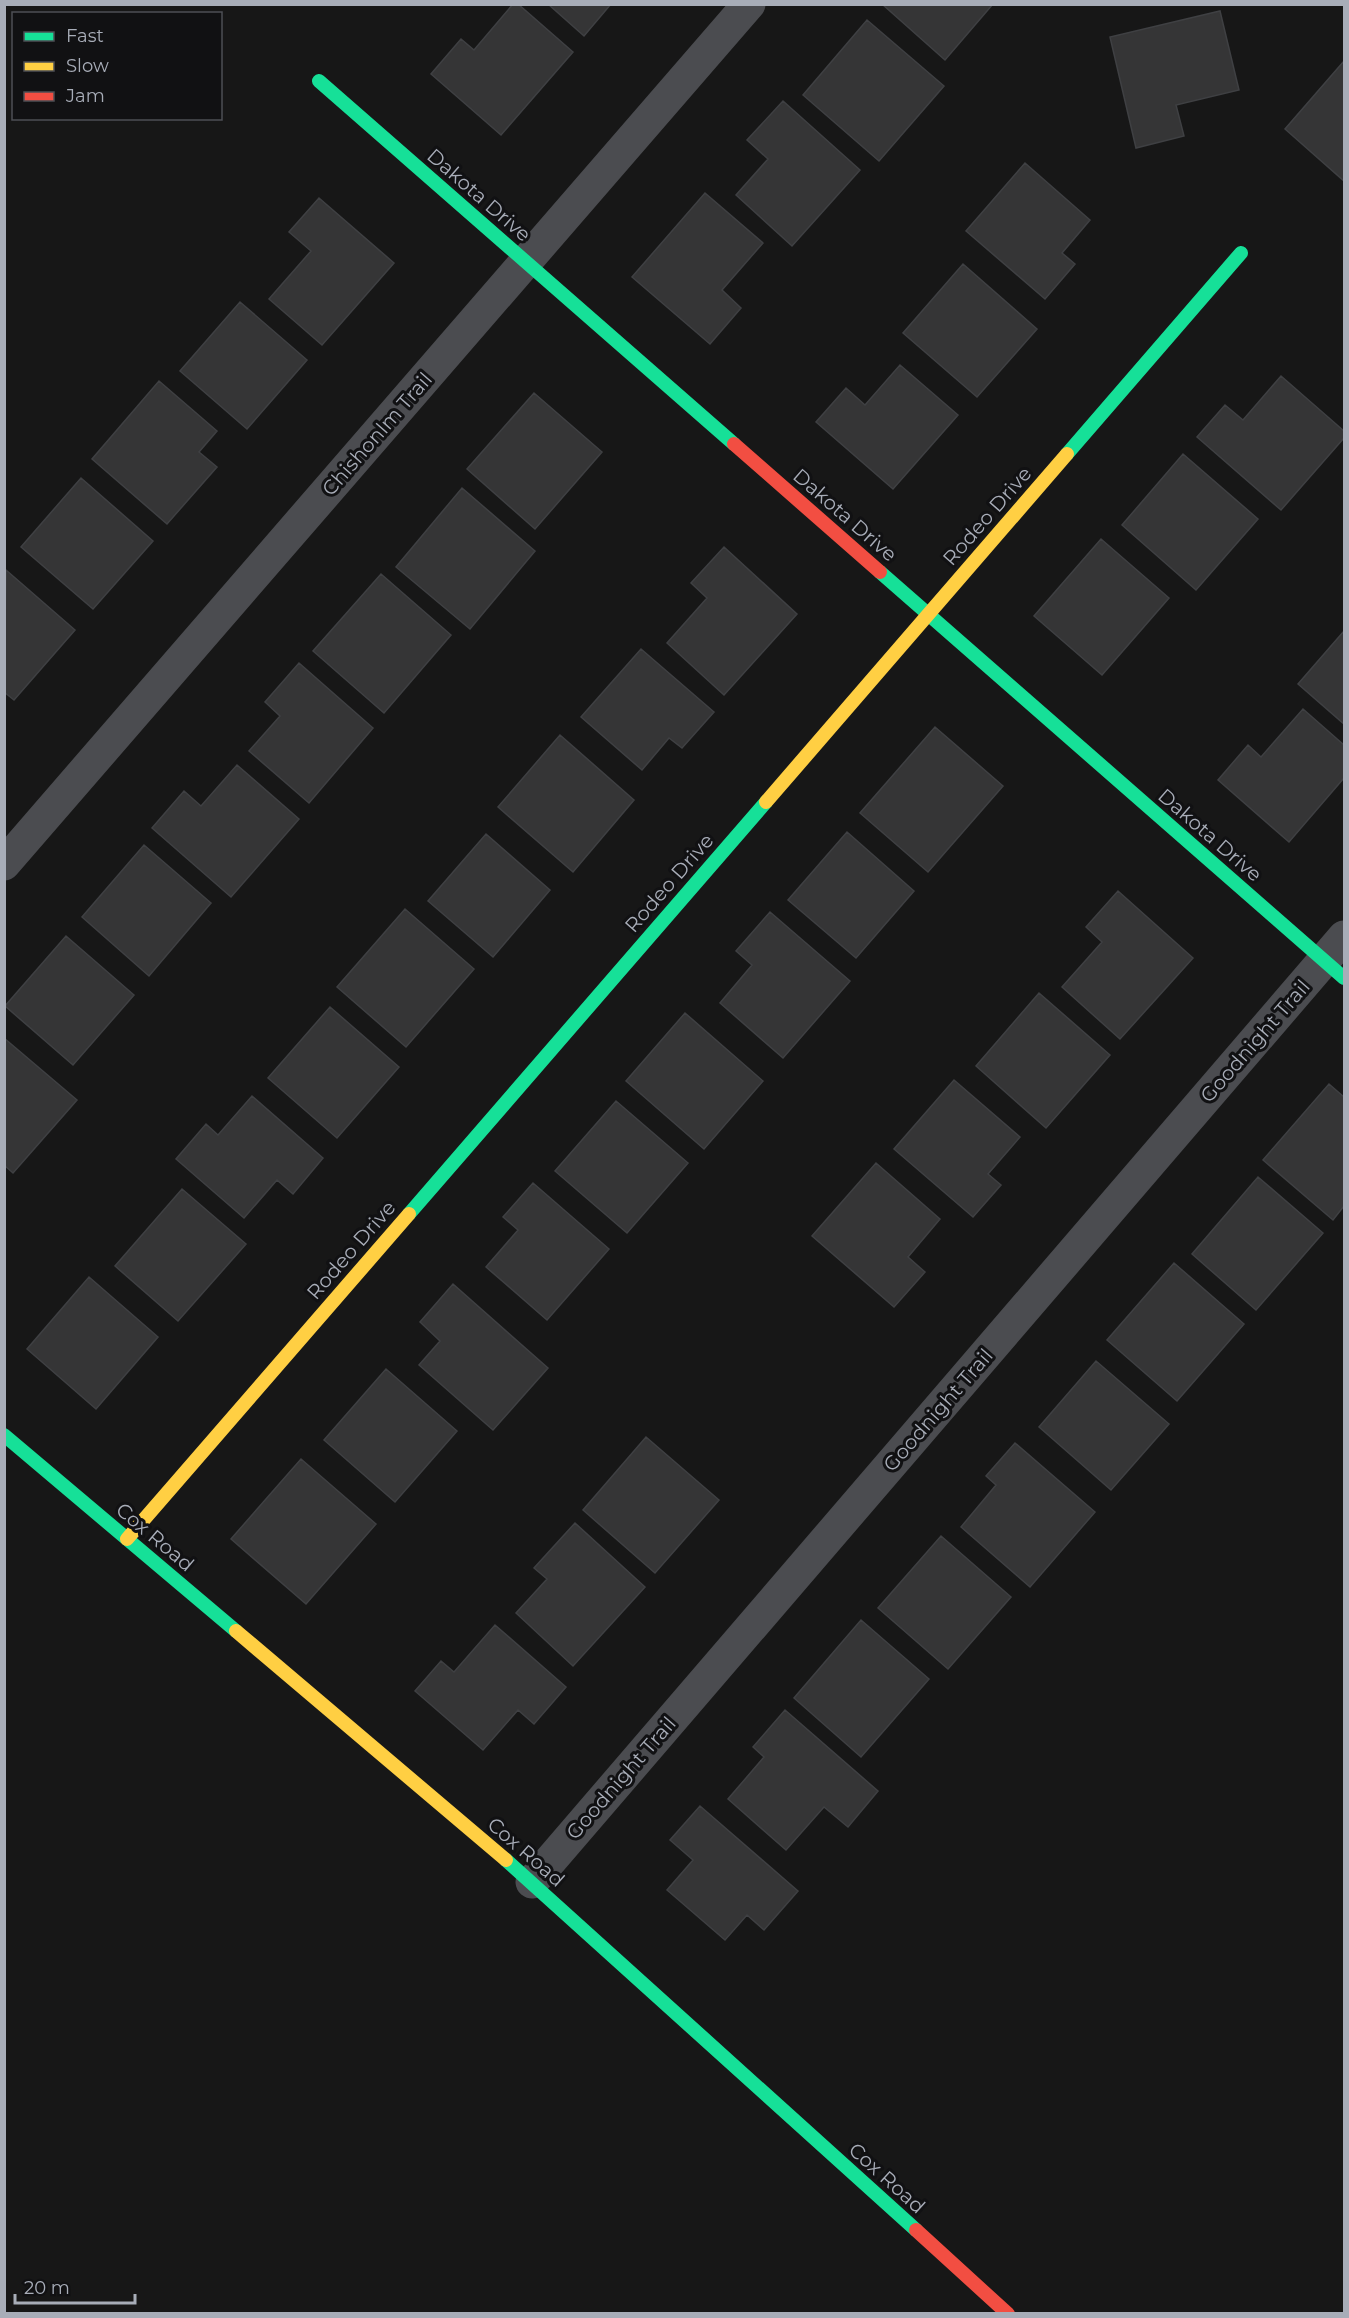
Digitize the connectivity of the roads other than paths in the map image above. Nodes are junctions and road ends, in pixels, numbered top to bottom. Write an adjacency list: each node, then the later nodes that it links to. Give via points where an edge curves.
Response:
1 (749, 4): 4 (street, Chishonlm Trail)
2 (320, 81): 4 (street, Dakota Drive)
3 (1241, 253): 5 (street, Rodeo Drive)
4 (526, 262): 5 (street, Dakota Drive); 6 (street, Chishonlm Trail)
5 (928, 614): 7 (street, Dakota Drive); 9 (street, Rodeo Drive)
6 (4, 864)
7 (1338, 958): 10 (street, Goodnight Trail)
8 (4, 1435): 9 (street, Cox Road)
9 (127, 1539): 10 (street, Cox Road)
10 (532, 1882): 11 (street, Cox Road)
11 (1008, 2313)

